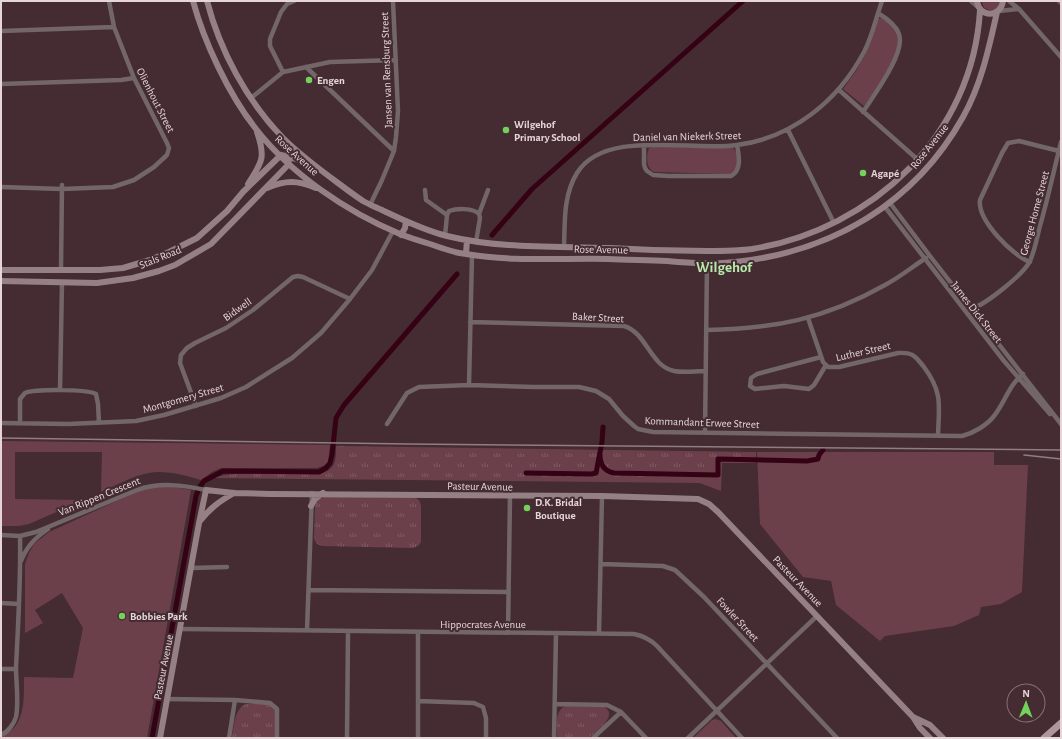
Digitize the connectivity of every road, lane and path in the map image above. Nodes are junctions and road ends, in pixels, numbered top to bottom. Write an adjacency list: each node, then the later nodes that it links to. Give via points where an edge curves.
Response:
1 (109, 1): 15 (street, Olienhout Street)
2 (193, 1): 26 (street, Rose Avenue, via 216,63)
3 (207, 1): 24 (street, Rose Avenue, via 217,32)
4 (294, 1): 20 (street, via 287,4 281,12 270,39 270,46)
5 (393, 1): 18 (street, Jansen van Rensburg Street)
6 (882, 1): 14 (street, Daniel van Niekerk Street)
7 (971, 1): 11 (street)
8 (977, 1): 11 (street)
9 (1003, 1): 13 (street, Rose Avenue)
10 (1009, 1): 12 (street)
11 (980, 9): 13 (street, via 987,14); 34 (street, Rose Avenue, via 978,37 968,75 952,110)
12 (1019, 9): 13 (street); 17 (street)
13 (998, 12): 38 (street, Rose Avenue, via 985,63 971,100 950,137)
14 (878, 13): 23 (street, Daniel van Niekerk Street, via 864,52); 25 (street, via 891,23 900,38 891,68)
15 (114, 27): 16 (street); 21 (street, Olienhout Street)
16 (1, 31)
17 (1061, 57)
18 (396, 60): 19 (street, via 330,62); 32 (street, Jansen van Rensburg Street, via 398,111)
19 (306, 67): 20 (street); 32 (street)
20 (283, 72): 24 (street)
21 (134, 78): 22 (street); 43 (street, Olienhout Street, via 167,142 167,156 143,175 119,185 105,188)
22 (1, 84)
23 (839, 90): 25 (street); 27 (street, Daniel van Niekerk Street, via 820,108)
24 (251, 98): 28 (street, Rose Avenue)
25 (863, 112): 36 (street)
26 (256, 129): 35 (street, Rose Avenue); 48 (street, via 262,157 260,166)
27 (788, 130): 31 (street, Daniel van Niekerk Street); 65 (street)
28 (282, 137): 37 (street); 39 (street, Rose Avenue)
29 (1061, 142): 33 (street, George Home Street)
30 (644, 145): 31 (street, Daniel van Niekerk Street); 31 (street, via 644,164 653,175 731,176 739,163); 75 (street, Daniel van Niekerk Street, via 606,150 577,172 566,203)
31 (737, 145)
32 (394, 151): 54 (street, Jansen van Rensburg Street)
33 (1059, 151): 86 (street, George Home Street); 86 (street, via 1019,141 1008,143 980,200 982,214 1000,238 1021,258)
34 (923, 152): 36 (street, Rose Avenue); 38 (street)
35 (280, 155): 37 (street, Rose Avenue); 48 (street, Stals Road)
36 (917, 159): 40 (street, Rose Avenue)
37 (290, 160): 39 (street); 45 (street, Stals Road); 49 (street, Rose Avenue)
38 (932, 161): 41 (street, Rose Avenue)
39 (310, 162): 51 (street, Rose Avenue)
40 (912, 164): 41 (street); 44 (street, Rose Avenue)
41 (922, 174): 50 (street, Rose Avenue)
42 (1, 187): 43 (street, Olienhout Street)
43 (62, 187): 92 (street)
44 (888, 188): 50 (street); 52 (street, Rose Avenue)
45 (263, 190): 49 (street, via 275,184 292,181 304,183); 90 (street, Stals Road, via 211,244)
46 (425, 190): 61 (street, via 426,200)
47 (488, 190): 59 (street)
48 (243, 192): 79 (street, Stals Road, via 197,238)
49 (324, 192): 57 (street, Rose Avenue)
50 (897, 197): 53 (street, Rose Avenue)
51 (364, 202): 54 (street, Rose Avenue); 57 (street)
52 (869, 203): 58 (street); 62 (street, Rose Avenue)
53 (890, 203): 55 (street, Rose Avenue); 82 (street, James Dick Street)
54 (370, 205): 56 (street, Rose Avenue)
55 (885, 207): 58 (street, Rose Avenue); 85 (street, James Dick Street)
56 (379, 209): 60 (street, Rose Avenue); 63 (street)
57 (359, 213): 63 (street, Rose Avenue)
58 (877, 213): 68 (street, Rose Avenue)
59 (479, 214): 61 (street, via 475,210 457,209 449,211); 73 (street)
60 (392, 215): 64 (street, Rose Avenue); 67 (street)
61 (447, 215): 70 (street)
62 (841, 219): 65 (street, Rose Avenue); 68 (street)
63 (374, 221): 67 (street, Rose Avenue)
64 (406, 221): 69 (street); 70 (street, Rose Avenue)
65 (834, 223): 66 (street, Rose Avenue)
66 (827, 226): 71 (street); 78 (street, Rose Avenue, via 776,244)
67 (390, 229): 69 (street, Rose Avenue); 98 (street, Montgomery Street, via 372,270)
68 (848, 230): 71 (street, Rose Avenue)
69 (401, 235): 80 (street, Rose Avenue)
70 (445, 236): 72 (street, Rose Avenue)
71 (832, 237): 88 (street, Rose Avenue, via 800,250 734,263)
72 (467, 240): 73 (street, Rose Avenue); 80 (street)
73 (478, 242): 74 (street, Rose Avenue); 81 (street)
74 (555, 247): 75 (street, Rose Avenue); 84 (street)
75 (564, 247): 76 (street, Rose Avenue)
76 (572, 247): 77 (street, Rose Avenue); 83 (street)
77 (700, 251): 78 (street, Rose Avenue); 87 (street)
78 (718, 251): 88 (street)
79 (169, 252): 90 (street); 93 (street, Stals Road, via 123,268)
80 (469, 255): 81 (street, Rose Avenue); 102 (street)
81 (479, 256): 84 (street, Rose Avenue)
82 (930, 256): 85 (street); 99 (street, James Dick Street)
83 (572, 258): 84 (street, Rose Avenue); 87 (street, Rose Avenue)
84 (555, 259)
85 (924, 260): 100 (street, James Dick Street); 101 (street, via 870,293)
86 (1030, 262): 99 (street, George Home Street, via 999,292)
87 (700, 263): 89 (street, Rose Avenue)
88 (718, 263): 89 (street, Rose Avenue)
89 (707, 264): 103 (street)
90 (175, 265): 97 (street, Stals Road, via 133,278 97,283)
91 (1, 270): 92 (street, Stals Road)
92 (58, 270): 93 (street, Stals Road); 95 (street)
93 (69, 270): 97 (street)
94 (1, 281): 95 (street, Stals Road)
95 (55, 282): 96 (street, Stals Road)
96 (62, 282): 97 (street, Stals Road); 110 (street)
97 (70, 282)
98 (350, 299): 111 (street, Montgomery Street, via 321,333 292,358 246,387); 111 (street, Bidwell, via 303,277 293,277 226,328 187,348 181,355 180,363)
99 (972, 309): 100 (street); 107 (street, James Dick Street)
100 (964, 310): 108 (street, James Dick Street)
101 (808, 318): 103 (street, via 751,328); 104 (street, Luther Street)
102 (470, 322): 106 (street, Baker Street, via 624,326 636,332 665,368 675,371); 109 (street)
103 (706, 330): 106 (street)
104 (821, 357): 105 (street, Luther Street); 105 (street, via 757,374 751,378 750,386 755,389 784,386 809,388 814,385)
105 (826, 365): 118 (street, Luther Street, via 832,368 839,367 906,352 914,355 929,375 938,393)
106 (706, 371): 117 (street)
107 (1023, 374): 108 (street, Kommandant Erwee Street); 116 (street, James Dick Street)
108 (1018, 378): 116 (street, James Dick Street); 118 (street, Kommandant Erwee Street, via 988,423 962,436)
109 (469, 386): 115 (street, Kommandant Erwee Street, via 414,388 403,398); 117 (street, Kommandant Erwee Street, via 588,388 609,400 638,429 653,432)
110 (60, 390): 112 (street, via 88,391 96,394); 114 (street, via 24,393 20,399)
111 (196, 406): 112 (street, Montgomery Street, via 136,421)
112 (99, 422): 114 (street, Montgomery Street)
113 (1, 423): 114 (street, Montgomery Street)
114 (20, 424)
115 (387, 424)
116 (1061, 424)
117 (705, 432): 118 (street, Kommandant Erwee Street)
118 (938, 436)
119 (205, 490): 120 (street, Pasteur Avenue); 126 (street, Van Rippen Crescent, via 151,485); 127 (street, Pasteur Avenue)
120 (234, 493): 121 (street, Pasteur Avenue); 127 (street, via 209,509)
121 (312, 493): 122 (street, Pasteur Avenue); 125 (street)
122 (323, 494): 123 (street, Pasteur Avenue); 125 (street, via 315,499)
123 (510, 496): 124 (street, Pasteur Avenue); 135 (street)
124 (602, 496): 131 (street); 138 (street, Pasteur Avenue, via 692,498 705,501)
125 (311, 506): 134 (street)
126 (61, 521): 129 (street, Van Rippen Crescent); 130 (street, via 35,538 26,549)
127 (199, 523): 133 (street, Pasteur Avenue)
128 (1, 535): 129 (street, Van Rippen Crescent)
129 (20, 536): 130 (street)
130 (20, 563): 137 (street)
131 (601, 564): 144 (street); 146 (street, Fowler Street, via 663,566 676,570)
132 (227, 567): 133 (street)
133 (191, 568): 139 (street, Pasteur Avenue)
134 (309, 590): 135 (street); 140 (street)
135 (508, 592): 143 (street)
136 (1, 603): 137 (street)
137 (19, 604): 148 (street)
138 (817, 616): 146 (street); 155 (street, Pasteur Avenue)
139 (180, 629): 140 (street, Hippocrates Avenue); 149 (street, Pasteur Avenue)
140 (307, 630): 141 (street, Hippocrates Avenue)
141 (348, 632): 142 (street, Hippocrates Avenue); 161 (street)
142 (418, 632): 143 (street, Hippocrates Avenue); 151 (street)
143 (508, 632): 145 (street, Hippocrates Avenue)
144 (599, 633): 145 (street, Hippocrates Avenue); 153 (street, Hippocrates Avenue, via 634,634 650,639)
145 (556, 634): 152 (street)
146 (767, 663): 153 (street); 169 (street, Fowler Street)
147 (1, 669): 148 (street)
148 (16, 669): 157 (street, via 16,716)
149 (167, 699): 150 (street); 158 (street, Pasteur Avenue)
150 (235, 700): 159 (street); 160 (street, via 274,705 277,709)
151 (418, 701): 162 (street); 163 (street, via 474,703 483,708)
152 (555, 704): 154 (street, via 603,704); 164 (street)
153 (716, 711): 167 (street); 168 (street, Hippocrates Avenue)
154 (621, 712): 165 (street); 166 (street)
155 (913, 717): 170 (street, Pasteur Avenue); 171 (street, Pasteur Avenue, via 930,725)
156 (1061, 723): 172 (main road)
157 (2, 735)
158 (160, 738)
159 (229, 738)
160 (277, 738)
161 (347, 738)
162 (418, 738)
163 (486, 738)
164 (554, 738)
165 (593, 738)
166 (646, 738)
167 (688, 738)
168 (742, 738)
169 (837, 738)
170 (930, 738)
171 (943, 738)
172 (1044, 738)

